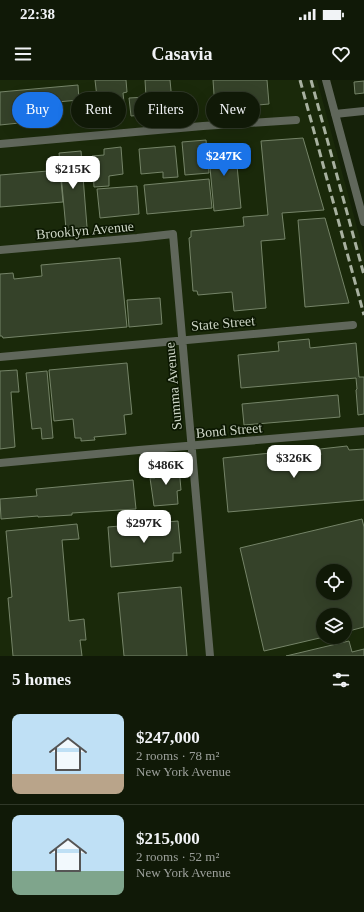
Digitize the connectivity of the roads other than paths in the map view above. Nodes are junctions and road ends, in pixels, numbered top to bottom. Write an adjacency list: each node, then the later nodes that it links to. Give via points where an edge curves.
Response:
1 (326, 80): 3 (street)
2 (364, 112): 3 (street)
3 (335, 114): 6 (street)
4 (296, 120): 5 (street)
5 (0, 144)
6 (364, 222)
7 (173, 234): 8 (street, Brooklyn Avenue); 10 (street, Summa Avenue)
8 (0, 250)
9 (353, 325): 10 (street, State Street)
10 (182, 340): 11 (street, State Street); 13 (street, Summa Avenue)
11 (0, 357)
12 (364, 431): 13 (street, Bond Street)
13 (191, 446): 14 (street, Bond Street); 15 (street, Summa Avenue)
14 (0, 463)
15 (210, 656)

